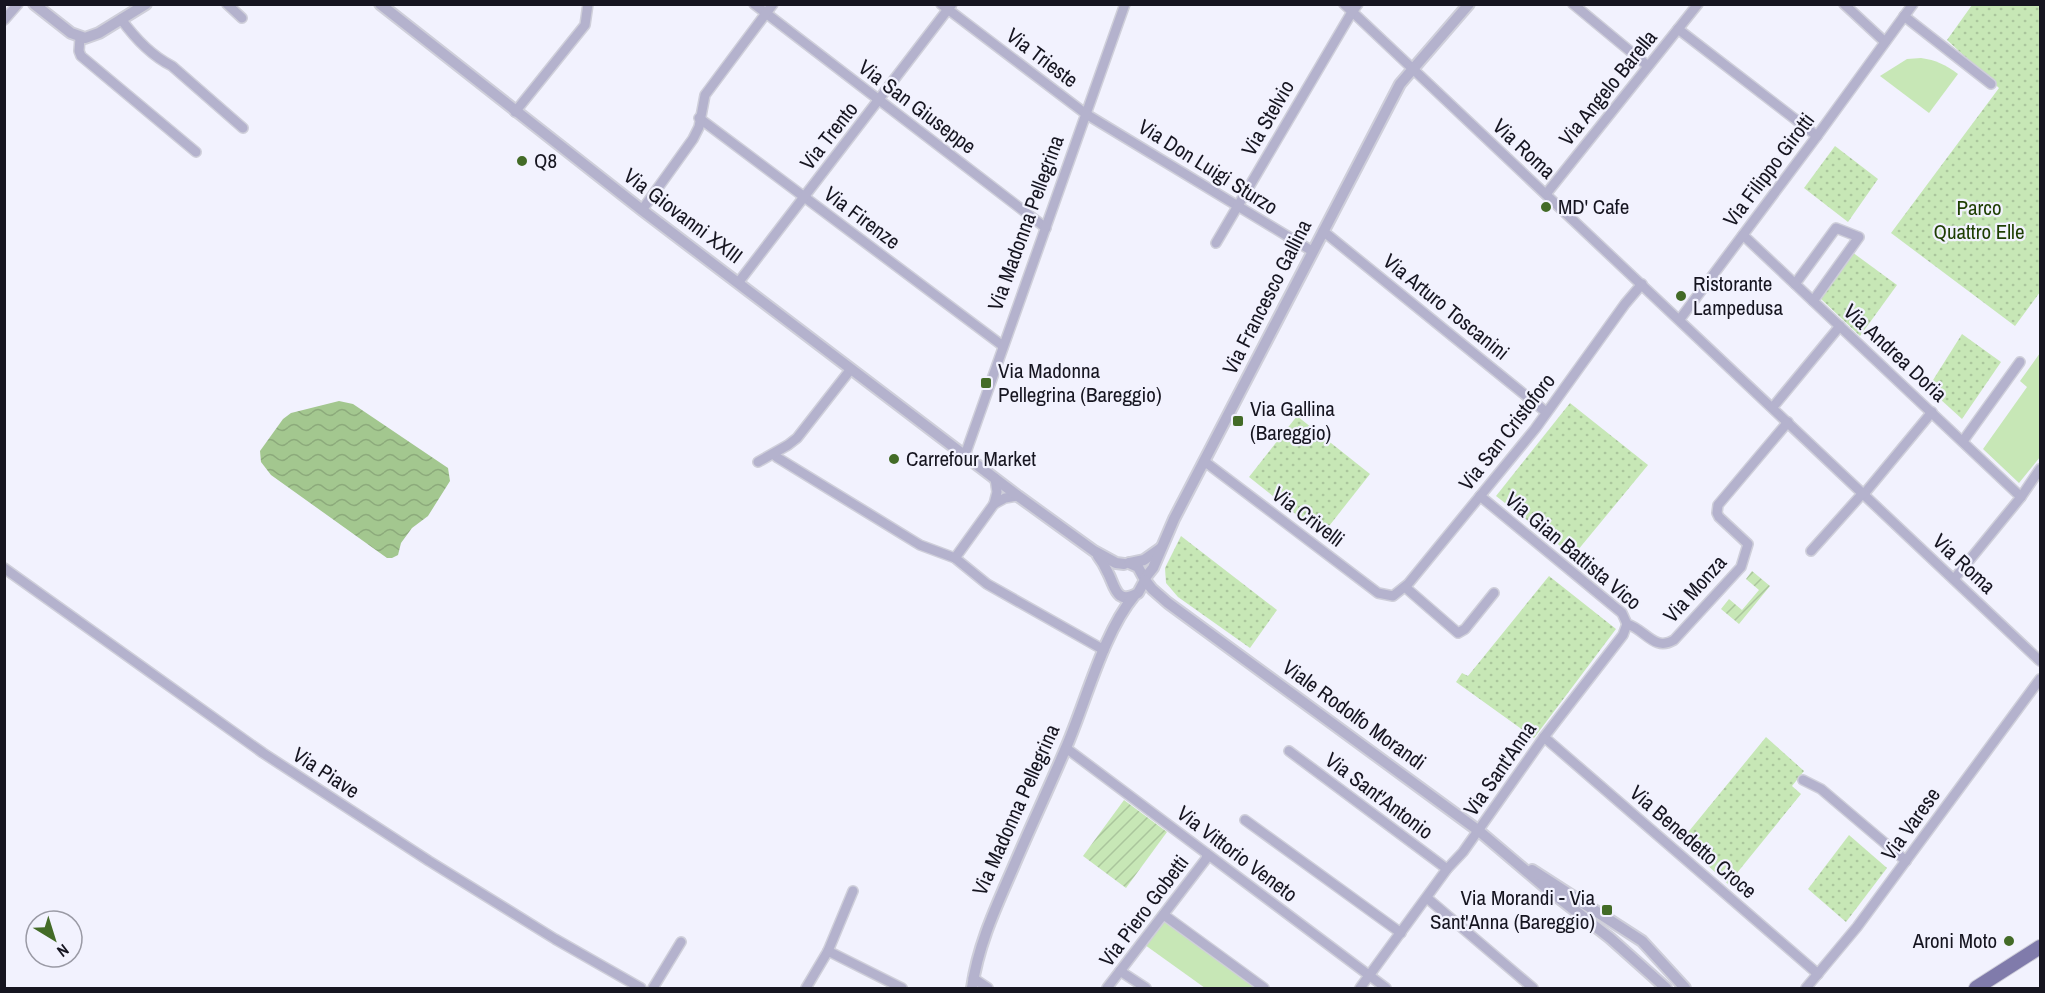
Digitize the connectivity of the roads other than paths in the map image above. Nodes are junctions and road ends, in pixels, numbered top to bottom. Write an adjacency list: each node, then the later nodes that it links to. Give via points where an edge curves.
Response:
1 (18, 4): 22 (street)
2 (34, 4): 24 (street)
3 (146, 4): 21 (street)
4 (227, 4): 20 (street)
5 (380, 4): 30 (street, Via Giovanni XXIII)
6 (588, 4): 30 (street, via 585,25)
7 (754, 4): 18 (street, Via San Giuseppe)
8 (773, 4): 18 (street)
9 (1125, 4): 31 (street, Via Madonna Pellegrina)
10 (1344, 4): 17 (street, Via Roma)
11 (1469, 4): 27 (street, Via Francesco Gallina)
12 (1573, 4): 26 (street)
13 (1698, 4): 23 (street, Via Angelo Barella)
14 (1844, 4): 25 (street)
15 (1913, 4): 19 (street, Via Filippo Girotti)
16 (947, 6): 29 (street, Via Trento); 31 (street, Via Trieste)
17 (1355, 8): 27 (street, Via Roma); 38 (street, Via Stelvio)
18 (766, 14): 29 (street, Via San Giuseppe); 32 (street, via 705,95)
19 (1904, 16): 25 (street, Via Filippo Girotti); 28 (street)
20 (242, 18)
21 (121, 19): 24 (street, via 91,37); 33 (street, via 140,42)
22 (4, 20)
23 (1678, 29): 26 (street, Via Angelo Barella); 34 (street)
24 (80, 38): 35 (street, via 81,56)
25 (1886, 42): 34 (street, Via Filippo Girotti)
26 (1648, 66): 36 (street, Via Angelo Barella)
27 (1413, 70): 36 (street, Via Roma); 41 (street, Via Francesco Gallina, via 1400,84)
28 (1991, 84)
29 (879, 101): 37 (street, Via Trento); 40 (street, Via San Giuseppe)
30 (515, 112): 39 (street, Via Giovanni XXIII)
31 (1086, 114): 38 (street, Via Don Luigi Sturzo); 40 (street, Via Madonna Pellegrina)
32 (699, 118): 37 (street, Via Firenze); 39 (street, via 693,139)
33 (243, 128)
34 (1817, 136): 42 (street, Via Filippo Girotti)
35 (196, 152)
36 (1546, 194): 46 (street, Via Roma)
37 (805, 197): 45 (street, Via Trento); 51 (street, Via Firenze)
38 (1237, 206): 43 (street, Via Stelvio); 44 (street, Via Don Luigi Sturzo)
39 (642, 210): 45 (street, Via Giovanni XXIII)
40 (1046, 228): 51 (street, Via Madonna Pellegrina)
41 (1323, 231): 44 (street, Via Francesco Gallina); 55 (street, Via Arturo Toscanini)
42 (1743, 235): 47 (street, Via Andrea Doria); 49 (street, Via Filippo Girotti)
43 (1216, 243)
44 (1312, 251): 61 (street, Via Francesco Gallina)
45 (738, 283): 53 (street, Via Giovanni XXIII)
46 (1642, 284): 49 (street, Via Roma); 55 (street, Via San Cristoforo)
47 (1795, 284): 48 (street, Via Andrea Doria); 48 (street, via 1836,228 1859,237)
48 (1813, 301): 50 (street, Via Andrea Doria)
49 (1680, 319): 54 (street, Via Roma)
50 (1840, 326): 54 (street); 56 (street, Via Andrea Doria)
51 (1003, 346): 60 (street, Via Madonna Pellegrina)
52 (2020, 362): 58 (street)
53 (851, 369): 59 (street, via 808,426); 60 (street, Via Giovanni XXIII)
54 (1773, 407): 57 (street, Via Roma)
55 (1546, 412): 67 (street, Via San Cristoforo)
56 (1932, 412): 58 (street, Via Andrea Doria); 65 (street)
57 (1788, 422): 65 (street, Via Roma); 87 (street, Via Monza, via 1718,505 1719,517 1748,544 1743,562)
58 (1963, 441): 68 (street, Via Andrea Doria)
59 (773, 454): 62 (street); 73 (street, via 920,545)
60 (964, 455): 64 (street)
61 (1204, 461): 70 (street, Via Francesco Gallina); 83 (street, Via Crivelli, via 1378,593)
62 (758, 462)
63 (2039, 473): 68 (street)
64 (995, 478): 66 (street); 69 (street)
65 (1864, 493): 72 (street); 78 (street, Via Roma)
66 (1018, 496): 69 (street); 71 (street)
67 (1480, 496): 79 (street, Via San Cristoforo); 86 (street, Via Gian Battista Vico, via 1622,613)
68 (2021, 497): 78 (street)
69 (994, 504): 73 (street)
70 (1162, 547): 74 (street, via 1148,558); 77 (street, Via Francesco Gallina)
71 (1094, 551): 74 (street); 76 (street)
72 (1811, 551)
73 (955, 558): 88 (street, via 987,584)
74 (1126, 564): 76 (street, via 1115,569); 77 (street, via 1138,567)
75 (4, 568): 112 (street, Via Piave, via 263,753 439,867)
76 (1111, 579): 80 (street)
77 (1145, 579): 82 (street); 84 (street, Viale Rodolfo Morandi)
78 (1954, 579): 89 (street, Via Roma)
79 (1405, 587): 81 (street, via 1458,633); 83 (street, Via San Cristoforo)
80 (1116, 592): 82 (street, via 1122,596); 85 (street, Via Madonna Pellegrina, via 1121,605)
81 (1494, 593)
82 (1136, 595): 84 (street, Viale Rodolfo Morandi); 85 (street, Via Madonna Pellegrina)
83 (1393, 596)
84 (1168, 603): 96 (street, Viale Rodolfo Morandi)
85 (1118, 621): 88 (street, Via Madonna Pellegrina)
86 (1627, 624): 87 (street, Via Gian Battista Vico, via 1657,644); 91 (street, Via Sant'Anna, via 1623,635)
87 (1674, 640)
88 (1104, 650): 92 (street, Via Madonna Pellegrina)
89 (2040, 660)
90 (2040, 679): 99 (street, Via Varese)
91 (1544, 737): 96 (street, Via Sant'Anna); 109 (street, Via Benedetto Croce)
92 (1066, 748): 97 (street, Via Vittorio Veneto); 111 (street, Via Madonna Pellegrina, via 990,920)
93 (1288, 752): 100 (street, Via Sant'Antonio)
94 (1803, 780): 99 (street, via 1821,789)
95 (1245, 820): 104 (street)
96 (1479, 831): 98 (street, Viale Rodolfo Morandi); 100 (street, Via Sant'Anna)
97 (1207, 854): 103 (street, Via Piero Gobetti); 110 (street, Via Vittorio Veneto)
98 (1515, 860): 123 (street, Viale Rodolfo Morandi); 124 (street, Viale Rodolfo Morandi, via 1642,941)
99 (1906, 861): 109 (street, Via Varese)
100 (1447, 869): 102 (street, Via Sant'Anna)
101 (853, 891): 107 (street)
102 (1426, 898): 104 (street, Via Sant'Anna); 122 (street)
103 (1164, 915): 108 (street, Via Piero Gobetti); 119 (street)
104 (1401, 933): 110 (street, Via Sant'Anna)
105 (681, 942): 113 (street)
106 (2040, 947): 126 (main road)
107 (828, 951): 114 (street); 115 (street)
108 (1120, 971): 117 (street, Via Piero Gobetti); 118 (street)
109 (1818, 974): 125 (street, Via Varese)
110 (1371, 975): 120 (street, Via Sant'Anna); 121 (street, Via Vittorio Veneto)
111 (972, 983): 116 (street)
112 (641, 988)
113 (653, 988)
114 (806, 988)
115 (902, 988)
116 (988, 988)
117 (1107, 988)
118 (1146, 988)
119 (1264, 988)
120 (1360, 988)
121 (1386, 988)
122 (1533, 988)
123 (1666, 988)
124 (1685, 988)
125 (1806, 988)
126 (1976, 988)

